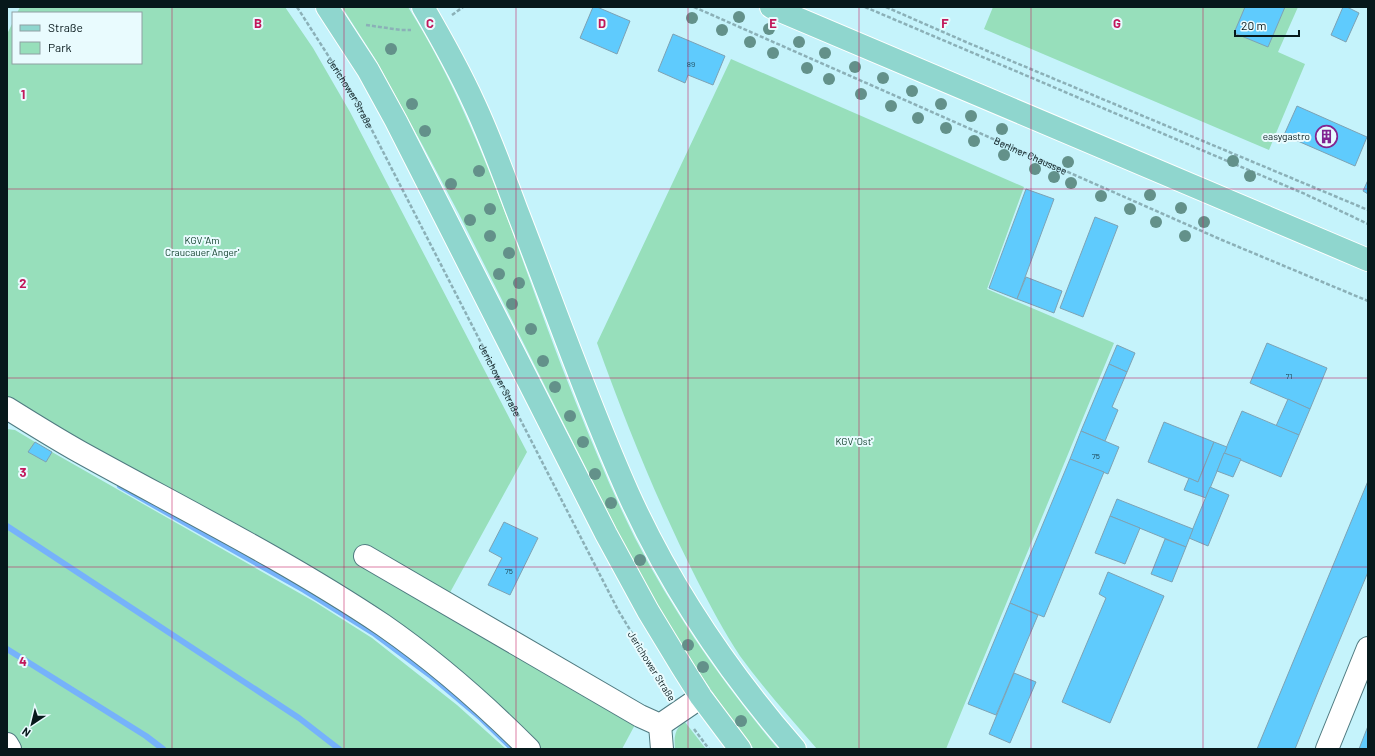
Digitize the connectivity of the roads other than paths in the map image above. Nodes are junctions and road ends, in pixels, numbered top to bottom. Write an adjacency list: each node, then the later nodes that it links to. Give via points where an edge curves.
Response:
1 (423, 7): 16 (main road, via 442,22 451,56 475,105 508,187 587,395 649,535 674,582 712,642 754,700)
2 (770, 7): 3 (main road)
3 (796, 12): 5 (main road)
4 (332, 14): 9 (main road, via 377,86 412,151 640,598)
5 (1368, 260)
6 (7, 408): 13 (street, via 78,451 271,556 359,610 420,652 452,678)
7 (366, 556): 10 (street, via 640,716)
8 (1368, 648): 17 (street)
9 (702, 697): 10 (street); 15 (main road)
10 (660, 725): 14 (street)
11 (7, 744): 12 (street)
12 (10, 749)
13 (529, 749)
14 (662, 749)
15 (740, 749)
16 (795, 749)
17 (1327, 749)

